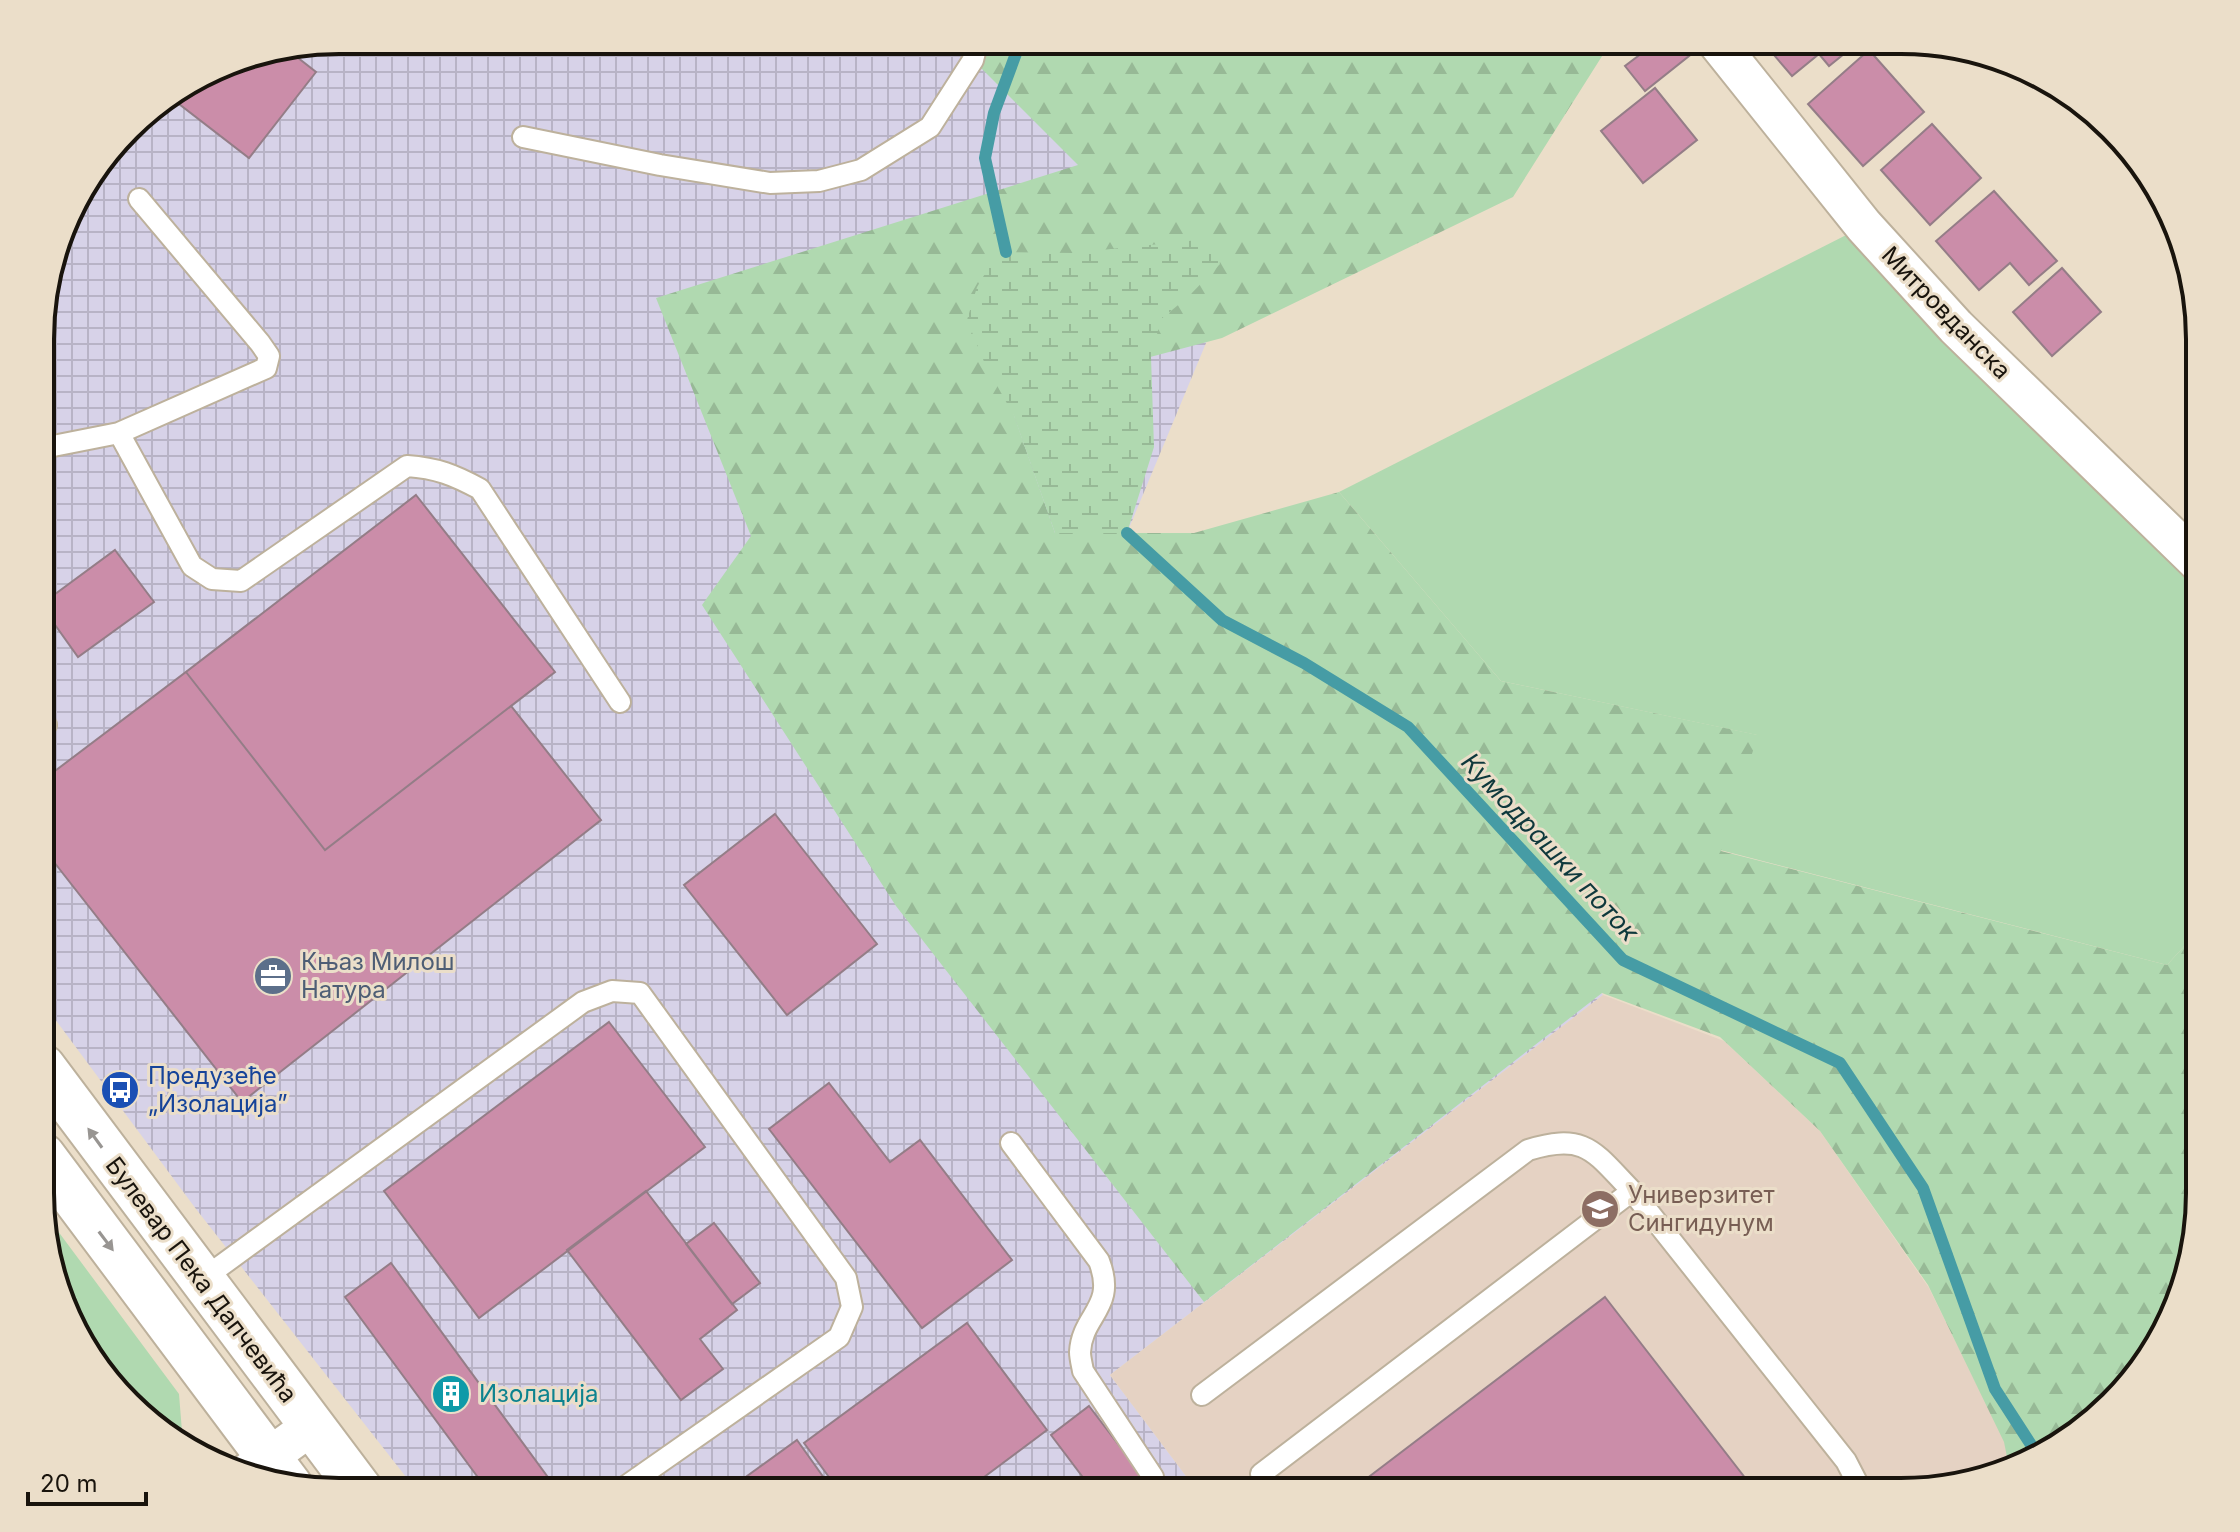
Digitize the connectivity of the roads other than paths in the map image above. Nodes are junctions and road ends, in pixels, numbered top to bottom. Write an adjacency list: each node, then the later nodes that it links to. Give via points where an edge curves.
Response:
1 (974, 54): 3 (lane, via 930,127 861,170 819,181 770,183)
2 (1726, 54): 7 (street, Митровданска, via 1864,226 1956,327)
3 (523, 137)
4 (139, 199): 5 (lane, via 269,356 266,368 257,374)
5 (119, 433): 6 (lane); 8 (lane, via 192,566 212,579 241,581 407,466 458,477 480,489)
6 (54, 446)
7 (2185, 550)
8 (620, 702)
9 (55, 1083): 13 (street, Булевар Пека Дапчевића, one-way to 9)
10 (1011, 1143): 21 (lane, via 1099,1261 1104,1297 1083,1339 1083,1371)
11 (55, 1173): 16 (street, one-way to 16)
12 (1632, 1191): 14 (lane, via 1599,1156 1574,1143 1528,1150); 18 (lane); 22 (lane)
13 (200, 1281): 15 (street, Булевар Пека Дапчевића); 20 (lane, via 583,1002 612,991 640,993 846,1278 852,1307 839,1337)
14 (1202, 1395)
15 (310, 1427): 17 (street); 19 (street, Булевар Пека Дапчевића)
16 (263, 1467)
17 (270, 1469)
18 (1261, 1474)
19 (351, 1478)
20 (638, 1478)
21 (1153, 1478)
22 (1855, 1478)

